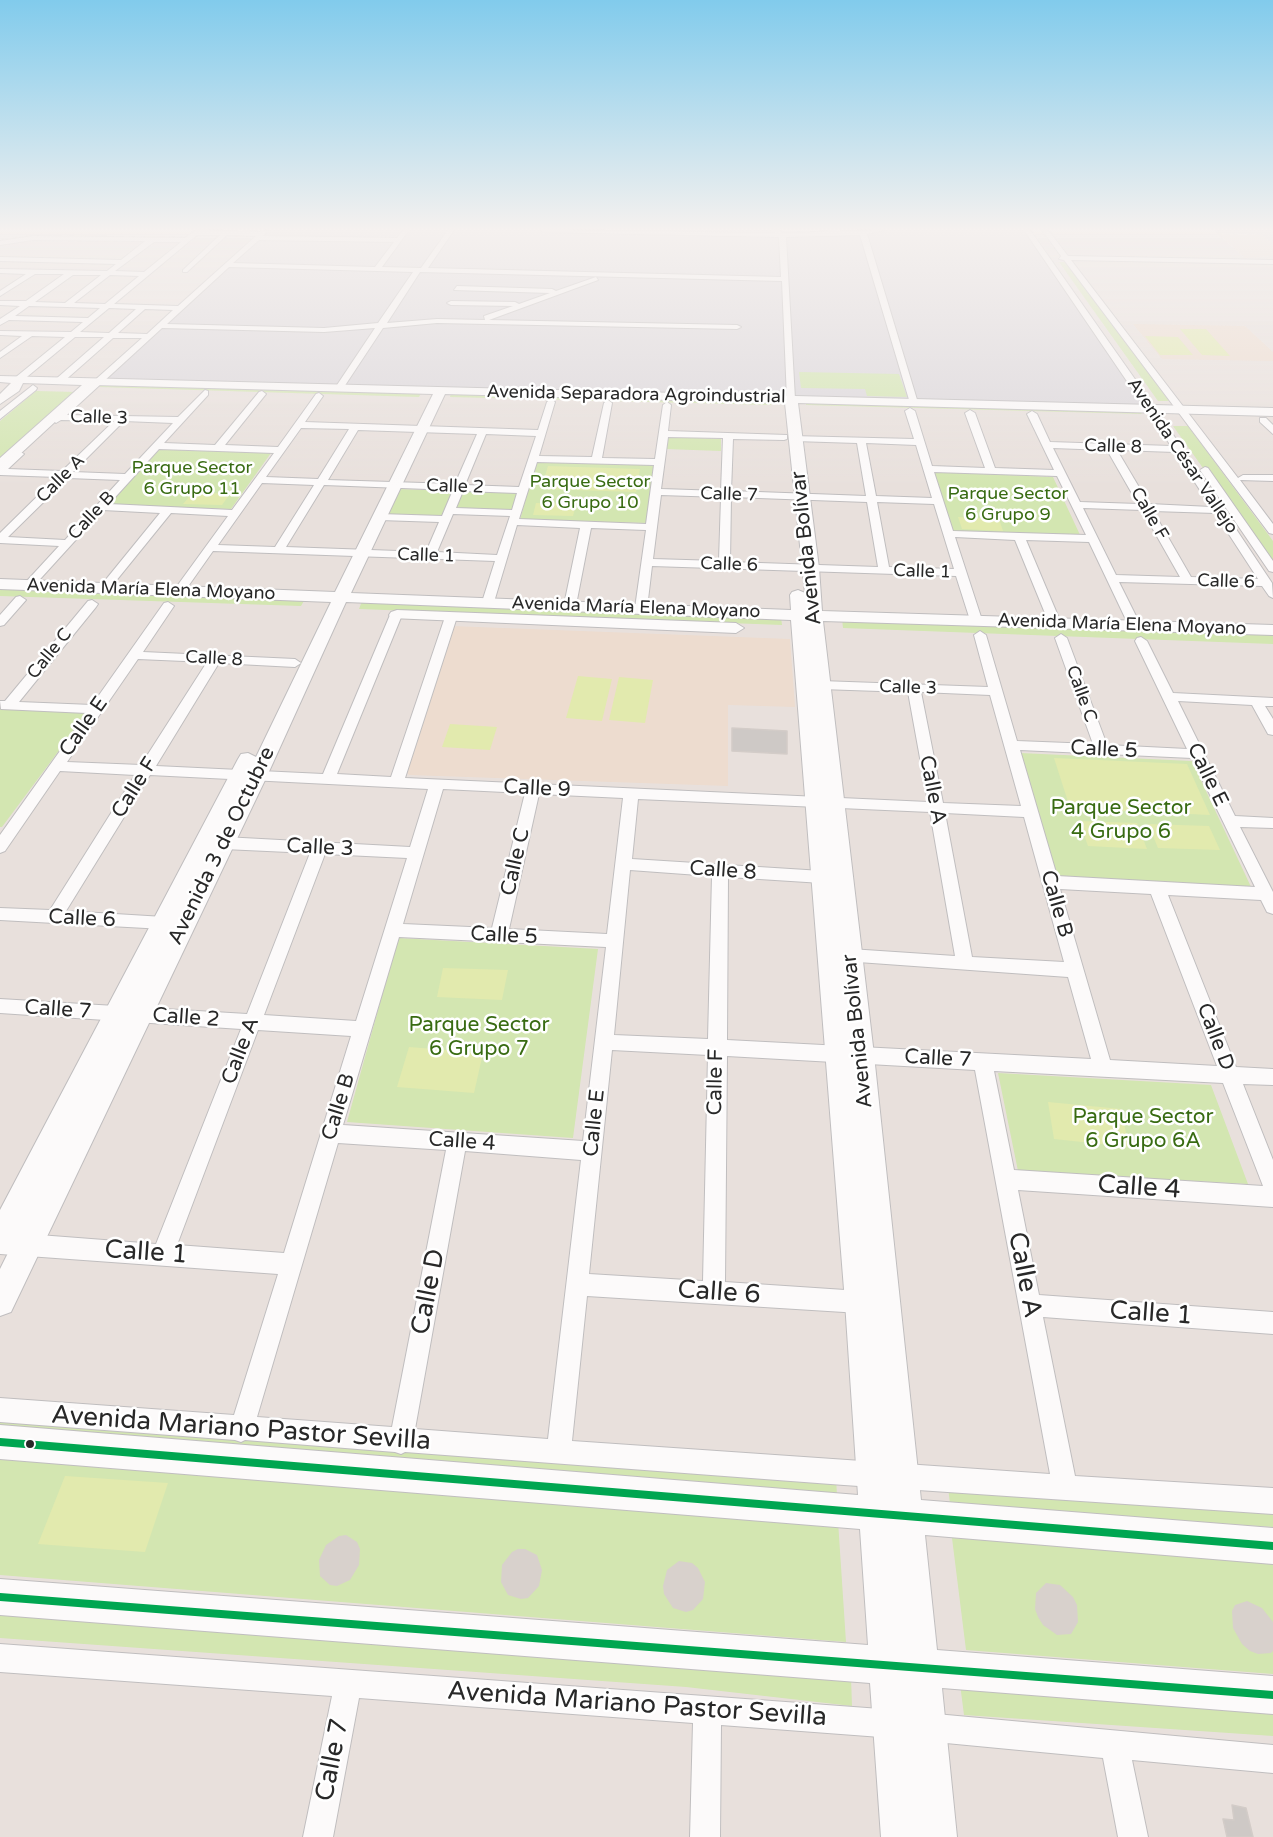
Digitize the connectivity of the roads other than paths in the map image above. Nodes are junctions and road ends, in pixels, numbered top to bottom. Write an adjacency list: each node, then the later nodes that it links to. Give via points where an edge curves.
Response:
1 (96, 316): 11 (street)
2 (133, 316): 19 (street)
3 (173, 316): 13 (street)
4 (389, 316): 14 (street)
5 (493, 316): 12 (street)
6 (784, 316): 36 (street, Avenida Bolívar)
7 (886, 316): 38 (street, Calle B)
8 (1091, 316): 40 (street, Avenida César Vallejo)
9 (1115, 316): 42 (street, Avenida César Vallejo)
10 (3, 320): 11 (street)
11 (91, 320): 18 (street)
12 (478, 321): 14 (street); 15 (street)
13 (161, 326): 14 (street, via 324,330); 20 (street)
14 (382, 326): 28 (street)
15 (737, 327)
16 (0, 333): 17 (street)
17 (30, 334): 18 (street); 21 (street)
18 (74, 335): 19 (street); 24 (street)
19 (110, 335): 20 (street); 23 (street)
20 (150, 336): 25 (street)
21 (0, 356)
22 (0, 379): 24 (street, Avenida Separadora Agroindustrial)
23 (59, 381): 24 (street, Avenida Separadora Agroindustrial); 25 (street, Avenida Separadora Agroindustrial)
24 (17, 383): 26 (street, Avenida Separadora Agroindustrial); 27 (street, Avenida Separadora Agroindustrial); 33 (street)
25 (92, 386): 27 (street, Avenida Separadora Agroindustrial); 28 (street, Avenida Separadora Agroindustrial); 29 (street, Avenida Separadora Agroindustrial); 44 (street)
26 (0, 387)
27 (33, 388): 43 (street)
28 (339, 388): 31 (street, Avenida Separadora Agroindustrial)
29 (205, 393): 30 (street, Avenida Separadora Agroindustrial); 47 (street, Calle B)
30 (262, 394): 32 (street, Avenida Separadora Agroindustrial); 62 (street)
31 (435, 394): 32 (street, Avenida Separadora Agroindustrial); 34 (street, Avenida Separadora Agroindustrial); 36 (street, Avenida Separadora Agroindustrial); 50 (street, Avenida 3 de Octubre)
32 (320, 396): 48 (street, Calle E)
33 (0, 400)
34 (550, 402): 35 (street, Avenida Separadora Agroindustrial); 53 (street)
35 (608, 403): 37 (street, Avenida Separadora Agroindustrial); 66 (street)
36 (787, 404): 37 (street, Avenida Separadora Agroindustrial); 38 (street, Avenida Separadora Agroindustrial); 56 (street, Avenida Bolívar)
37 (667, 405): 54 (street)
38 (912, 407): 39 (street, Avenida Separadora Agroindustrial); 40 (street, Avenida Separadora Agroindustrial); 58 (street, Calle B)
39 (970, 413): 41 (street, Avenida Separadora Agroindustrial); 70 (street)
40 (1160, 413): 41 (street, Avenida Separadora Agroindustrial); 42 (street, Avenida Separadora Agroindustrial); 63 (street, Avenida César Vallejo); 113 (street, Avenida César Vallejo)
41 (1032, 414): 60 (street, Calle E)
42 (1190, 414): 45 (street, Avenida Separadora Agroindustrial); 75 (street, Avenida César Vallejo); 99 (street, Avenida César Vallejo)
43 (0, 416)
44 (57, 417): 46 (street, Calle 3); 68 (street); 71 (street)
45 (1270, 417): 52 (street)
46 (122, 418): 47 (street, Calle 3); 73 (street, Calle A)
47 (180, 420): 59 (street, Calle B)
48 (298, 425): 49 (street); 64 (street, Calle E)
49 (356, 426): 50 (street); 78 (street)
50 (419, 428): 51 (street); 79 (street, Avenida 3 de Octubre)
51 (483, 431): 53 (street); 80 (street)
52 (1273, 431)
53 (541, 432): 65 (street)
54 (663, 434): 55 (street); 67 (street)
55 (728, 436): 56 (street); 83 (street)
56 (789, 438): 57 (street); 84 (street, Avenida Bolívar)
57 (861, 440): 58 (street); 85 (street)
58 (920, 442): 69 (street, Calle B)
59 (156, 446): 62 (street); 74 (street, Calle B)
60 (1047, 446): 61 (street, Calle 8); 72 (street, Calle E)
61 (1110, 447): 63 (street, Calle 8); 89 (street, Calle F)
62 (218, 448): 64 (street)
63 (1178, 449): 91 (street, Avenida César Vallejo)
64 (280, 450): 77 (street, Calle E)
65 (532, 459): 66 (street); 81 (street)
66 (596, 460): 67 (street)
67 (660, 462): 82 (street)
68 (0, 465)
69 (928, 469): 70 (street); 86 (street, Calle B)
70 (992, 471): 72 (street)
71 (0, 472): 73 (street)
72 (1060, 473): 87 (street, Calle E)
73 (65, 474): 74 (street); 102 (street, Calle A)
74 (128, 477): 88 (street, Calle B)
75 (1243, 478): 76 (street); 92 (street, Avenida César Vallejo)
76 (1273, 478)
77 (259, 480): 78 (street); 93 (street, Calle E)
78 (321, 482): 79 (street); 106 (street)
79 (391, 485): 80 (street, Calle 2); 95 (street, Avenida 3 de Octubre); 107 (street, Avenida 3 de Octubre)
80 (459, 487): 81 (street, Calle 2); 94 (street)
81 (523, 490): 96 (street)
82 (656, 492): 83 (street, Calle 7); 98 (street)
83 (726, 495): 84 (street, Calle 7); 111 (street)
84 (797, 497): 85 (street); 112 (street, Avenida Bolívar)
85 (871, 499): 86 (street); 114 (street)
86 (938, 501): 100 (street, Calle B)
87 (1075, 505): 89 (street); 103 (street, Calle E)
88 (100, 507): 90 (street); 104 (street, Calle B)
89 (1144, 508): 91 (street); 117 (street, Calle F)
90 (168, 510): 93 (street); 120 (street)
91 (1218, 510): 118 (street, Avenida César Vallejo)
92 (1272, 511)
93 (235, 513): 105 (street, Calle E)
94 (447, 515): 95 (street, Calle 2); 96 (street, Calle 2); 108 (street)
95 (380, 517): 107 (street, Avenida 3 de Octubre)
96 (514, 518): 97 (street); 109 (street)
97 (586, 525): 98 (street); 128 (street)
98 (651, 527): 110 (street)
99 (1273, 531)
100 (949, 534): 101 (street); 115 (street, Calle B)
101 (1019, 537): 103 (street); 136 (street)
102 (0, 539): 104 (street)
103 (1093, 539): 116 (street, Calle E)
104 (68, 543): 121 (street, Calle B)
105 (210, 548): 106 (street); 124 (street, Calle E)
106 (278, 551): 107 (street)
107 (356, 553): 108 (street, Calle 1); 127 (street, Avenida 3 de Octubre)
108 (430, 556): 109 (street, Calle 1)
109 (501, 558): 125 (street)
110 (647, 562): 111 (street, Calle 6); 129 (street)
111 (724, 565): 112 (street, Calle 6)
112 (804, 567): 114 (street, Calle 1); 133 (street, Avenida Bolívar)
113 (1273, 569)
114 (884, 570): 115 (street, Calle 1)
115 (961, 573): 134 (street, Calle B)
116 (1114, 578): 117 (street, Calle 6); 137 (street, Calle E)
117 (1188, 581): 118 (street, Calle 6)
118 (1266, 583): 122 (street, Avenida César Vallejo)
119 (0, 584): 121 (street, Avenida María Elena Moyano)
120 (103, 590): 121 (street, Avenida María Elena Moyano); 124 (street, Avenida María Elena Moyano)
121 (24, 593): 123 (street, Avenida María Elena Moyano); 126 (street, Avenida María Elena Moyano); 132 (street, Calle B)
122 (1273, 594)
123 (0, 599)
124 (173, 599): 126 (street, Avenida María Elena Moyano); 127 (street, Avenida María Elena Moyano); 139 (street, Calle E)
125 (488, 602): 127 (street, Avenida María Elena Moyano); 128 (street, Avenida María Elena Moyano)
126 (92, 604): 148 (street, Calle C)
127 (330, 605): 130 (street, Avenida María Elena Moyano); 141 (street, Avenida 3 de Octubre); 156 (street, Avenida 3 de Octubre)
128 (570, 605): 129 (street, Avenida María Elena Moyano)
129 (641, 608): 133 (street, Avenida María Elena Moyano)
130 (396, 615): 131 (street, Avenida María Elena Moyano); 157 (street)
131 (451, 617): 133 (street, Avenida María Elena Moyano); 158 (street)
132 (0, 622)
133 (806, 623): 134 (street, Avenida María Elena Moyano); 142 (street, Avenida Bolívar); 162 (street, Avenida Bolívar)
134 (978, 628): 136 (street, Avenida María Elena Moyano); 144 (street, Calle B)
135 (1273, 630): 137 (street, Avenida María Elena Moyano)
136 (1058, 631): 137 (street, Avenida María Elena Moyano); 152 (street, Calle C)
137 (1138, 633): 138 (street, Avenida María Elena Moyano); 145 (street, Calle E)
138 (1273, 646)
139 (134, 655): 140 (street, Calle 8); 149 (street, Calle E)
140 (215, 659): 141 (street, Calle 8); 155 (street, Calle F)
141 (295, 663): 156 (street, Avenida 3 de Octubre)
142 (821, 685): 143 (street, Calle 3); 162 (street, Avenida Bolívar)
143 (914, 688): 144 (street, Calle 3); 163 (street, Calle A)
144 (996, 691): 151 (street, Calle B)
145 (1170, 698): 146 (street); 153 (street, Calle E)
146 (1256, 701): 147 (street); 150 (street)
147 (1273, 702)
148 (4, 705): 149 (street)
149 (96, 709): 154 (street, Calle E)
150 (1273, 731)
151 (1011, 746): 152 (street, Calle 5); 164 (street, Calle B)
152 (1102, 750): 153 (street, Calle 5)
153 (1197, 754): 165 (street, Calle E)
154 (57, 766): 155 (street); 167 (street, Calle E)
155 (146, 770): 156 (street); 179 (street, Calle F)
156 (249, 775): 157 (street, Calle 9); 168 (street, Avenida 3 de Octubre); 180 (street, Avenida 3 de Octubre)
157 (328, 779): 158 (street, Calle 9)
158 (396, 782): 159 (street, Calle 9)
159 (437, 784): 160 (street, Calle 9); 171 (street, Calle B)
160 (533, 789): 161 (street, Calle 9); 182 (street, Calle C)
161 (631, 793): 162 (street, Calle 9); 172 (street, Calle E)
162 (825, 802): 163 (street); 174 (street, Avenida Bolívar); 184 (street, Avenida Bolívar)
163 (936, 807): 164 (street); 185 (street, Calle A)
164 (1030, 812): 175 (street, Calle B)
165 (1230, 821): 166 (street); 177 (street, Calle E)
166 (1273, 823)
167 (5, 833): 169 (street, Calle E)
168 (224, 843): 170 (street, Calle 3); 189 (street, Avenida 3 de Octubre)
169 (0, 847)
170 (320, 848): 171 (street, Calle 3); 190 (street, Calle A)
171 (416, 853): 181 (street, Calle B)
172 (623, 864): 173 (street, Calle 8); 183 (street, Calle E)
173 (720, 871): 174 (street, Calle 8); 193 (street, Calle F)
174 (822, 877): 194 (street, Avenida Bolívar)
175 (1050, 882): 176 (street); 186 (street, Calle B)
176 (1156, 888): 177 (street); 198 (street, Calle D)
177 (1269, 901)
178 (0, 915): 179 (street, Calle 6)
179 (54, 917): 180 (street, Calle 6)
180 (164, 924): 188 (street, Avenida 3 de Octubre)
181 (393, 930): 182 (street, Calle 5); 191 (street, Calle B)
182 (499, 935): 183 (street, Calle 5)
183 (615, 941): 192 (street, Calle E)
184 (850, 956): 185 (street); 195 (street, Avenida Bolívar)
185 (965, 964): 186 (street)
186 (1075, 970): 197 (street, Calle B)
187 (1, 1007): 188 (street, Calle 7)
188 (117, 1014): 189 (street, Calle 2); 206 (street, Avenida 3 de Octubre)
189 (139, 1015): 190 (street, Calle 2); 207 (street, Avenida 3 de Octubre)
190 (253, 1022): 191 (street, Calle 2); 208 (street, Calle A)
191 (363, 1029): 200 (street, Calle B)
192 (604, 1042): 193 (street, Calle 7); 202 (street, Calle E)
193 (717, 1048): 194 (street, Calle 7); 211 (street, Calle F)
194 (837, 1054): 195 (street, Calle 7); 213 (street, Avenida Bolívar)
195 (861, 1055): 196 (street, Calle 7); 221 (street, Avenida Bolívar)
196 (983, 1062): 197 (street, Calle 7); 203 (street, Calle A)
197 (1103, 1068): 198 (street, Calle 7)
198 (1230, 1075): 199 (street, Calle 7); 204 (street, Calle D)
199 (1273, 1077)
200 (332, 1133): 201 (street, Calle 4); 209 (street, Calle B)
201 (457, 1142): 202 (street, Calle 4); 219 (street, Calle D)
202 (592, 1151): 210 (street, Calle E)
203 (1005, 1179): 205 (street, Calle 4); 214 (street, Calle A)
204 (1273, 1186)
205 (1273, 1197)
206 (0, 1241): 207 (street, Calle 1)
207 (28, 1245): 208 (street, Calle 1); 212 (street, Avenida 3 de Octubre)
208 (162, 1254): 209 (street, Calle 1)
209 (291, 1264): 217 (street, Calle B)
210 (578, 1284): 211 (street, Calle 6); 220 (street, Calle E)
211 (714, 1293): 213 (street, Calle 6)
212 (0, 1300)
213 (860, 1302): 221 (street, Avenida Bolívar)
214 (1030, 1305): 215 (street, Calle 1); 222 (street, Calle A)
215 (1273, 1323)
216 (0, 1410): 217 (street, Avenida Mariano Pastor Sevilla)
217 (241, 1430): 219 (street, Avenida Mariano Pastor Sevilla)
218 (0, 1442): 224 (street, Avenida Mariano Pastor Sevilla)
219 (401, 1442): 220 (street, Avenida Mariano Pastor Sevilla)
220 (559, 1453): 221 (street, Avenida Mariano Pastor Sevilla)
221 (888, 1476): 222 (street, Avenida Mariano Pastor Sevilla); 224 (street, Avenida Bolívar)
222 (1065, 1488): 223 (street, Avenida Mariano Pastor Sevilla)
223 (1273, 1501)
224 (891, 1516): 225 (street, Avenida Mariano Pastor Sevilla); 228 (street, Avenida Bolívar)
225 (1273, 1546)
226 (0, 1597): 228 (street)
227 (0, 1658): 229 (street, Avenida Mariano Pastor Sevilla)
228 (904, 1666): 230 (street); 232 (street, Avenida Bolívar)
229 (348, 1684): 231 (street, Avenida Mariano Pastor Sevilla); 235 (street, Calle 7)
230 (1273, 1695)
231 (707, 1710): 232 (street, Avenida Mariano Pastor Sevilla); 236 (street)
232 (909, 1726): 233 (street, Avenida Mariano Pastor Sevilla); 237 (street, Avenida Bolívar); 238 (street, Avenida Bolívar)
233 (1115, 1745): 234 (street, Avenida Mariano Pastor Sevilla); 239 (street)
234 (1273, 1759)
235 (318, 1837)
236 (705, 1837)
237 (901, 1837)
238 (937, 1837)
239 (1133, 1837)

